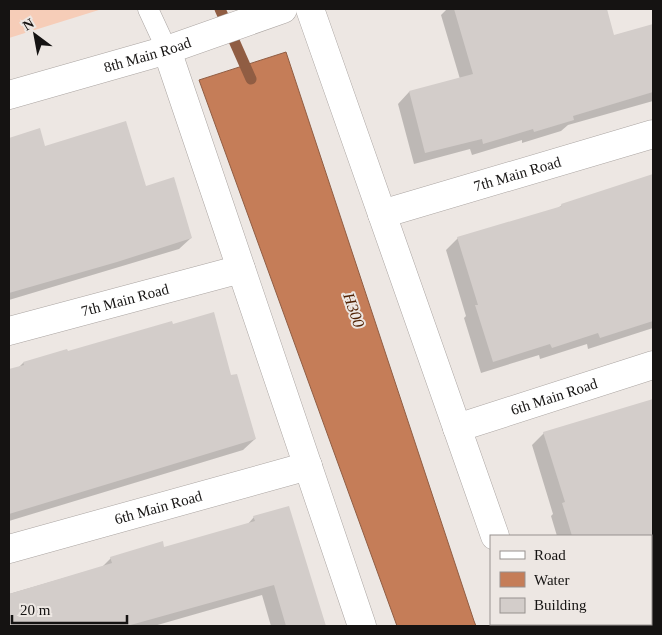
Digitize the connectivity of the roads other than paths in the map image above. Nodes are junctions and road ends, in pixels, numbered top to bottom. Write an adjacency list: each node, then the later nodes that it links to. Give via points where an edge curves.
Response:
1 (148, 9): 4 (lane)
2 (283, 9): 4 (street, 8th Main Road)
3 (310, 9): 7 (street)
4 (167, 50): 5 (street, 8th Main Road); 8 (street)
5 (9, 96)
6 (653, 134): 7 (street, 7th Main Road)
7 (382, 214): 11 (street)
8 (241, 269): 9 (street, 7th Main Road); 12 (street)
9 (9, 332)
10 (653, 365): 11 (street, 6th Main Road)
11 (457, 428): 13 (street)
12 (308, 466): 14 (street, 6th Main Road); 15 (street)
13 (495, 535)
14 (9, 549)
15 (362, 626)

